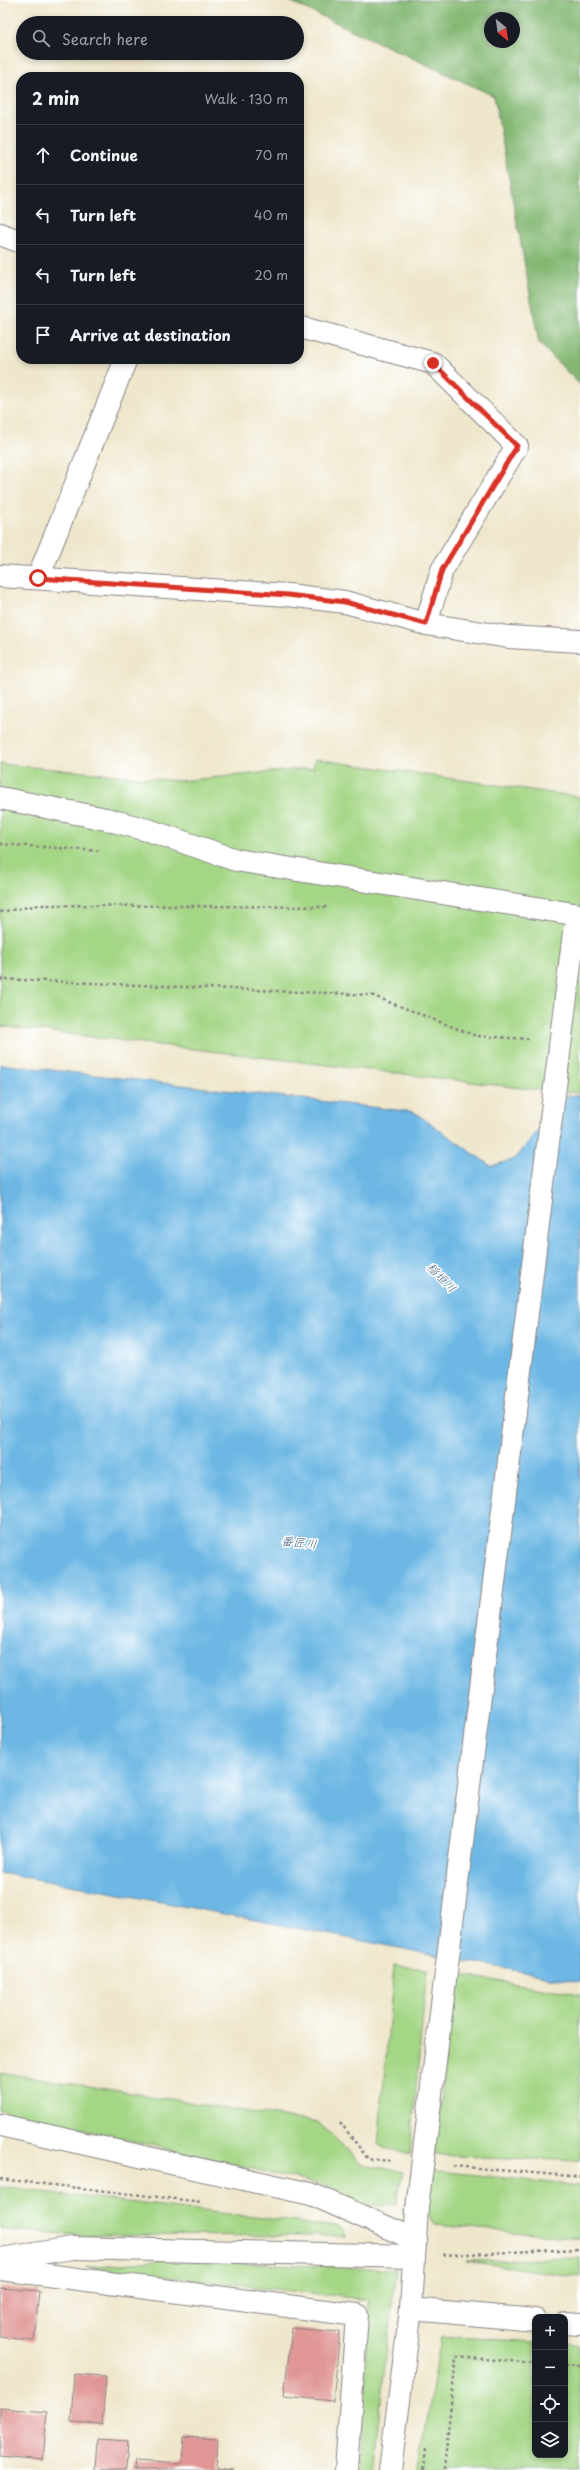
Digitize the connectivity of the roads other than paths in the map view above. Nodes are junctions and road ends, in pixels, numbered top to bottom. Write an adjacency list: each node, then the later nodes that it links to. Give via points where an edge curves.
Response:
1 (0, 234): 2 (street)
2 (16, 240)
3 (304, 328): 7 (street, via 433,363 517,446 442,570)
4 (124, 364): 6 (street)
5 (0, 576): 6 (street)
6 (38, 578): 7 (street, via 295,596 345,602)
7 (426, 624): 8 (street, via 508,637)
8 (580, 642)
9 (0, 798): 10 (street, via 151,830 236,860)
10 (576, 921): 12 (street, bridge, via 417,2208)
11 (0, 2125): 12 (street, via 311,2194)
12 (415, 2248): 13 (street, via 73,2248); 15 (street)
13 (0, 2259)
14 (0, 2269): 19 (street, via 357,2315)
15 (411, 2309): 16 (street); 20 (street)
16 (532, 2320)
17 (568, 2322): 18 (street)
18 (580, 2324)
19 (346, 2470)
20 (390, 2470)

